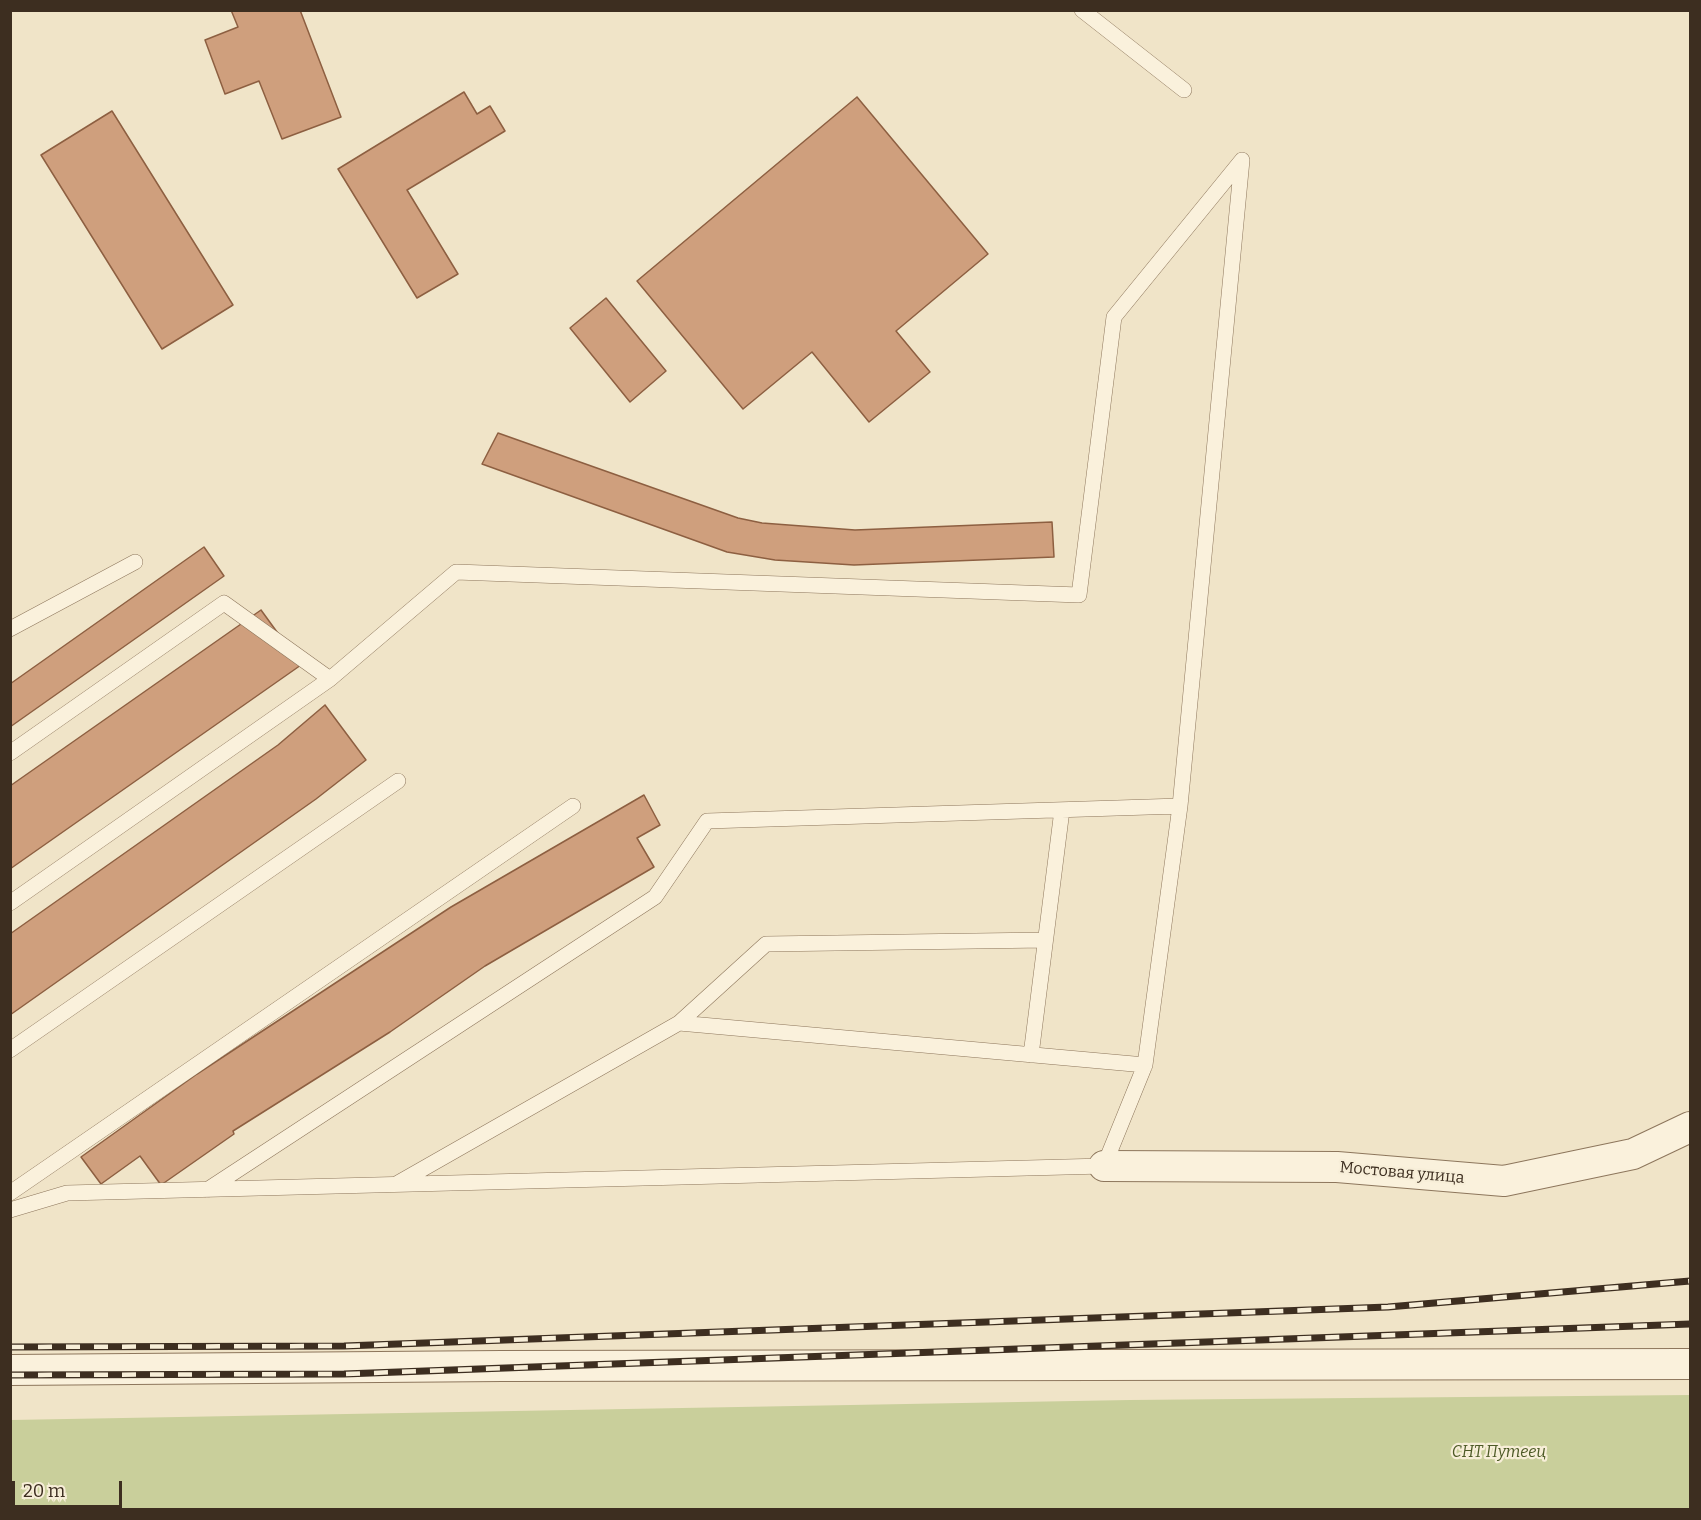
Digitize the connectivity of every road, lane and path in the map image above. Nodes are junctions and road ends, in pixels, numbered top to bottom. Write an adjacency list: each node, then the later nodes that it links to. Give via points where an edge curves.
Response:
1 (1082, 10): 2 (lane)
2 (1184, 90)
3 (135, 562): 4 (lane)
4 (10, 629)
5 (330, 679): 6 (lane, via 224,603); 9 (lane, via 456,572 1078,595 1114,317 1242,160); 11 (lane)
6 (10, 753)
7 (398, 781): 14 (lane)
8 (573, 806): 21 (lane)
9 (1180, 806): 10 (lane); 16 (lane)
10 (1062, 810): 12 (lane); 20 (lane, via 707,821 655,897)
11 (10, 903)
12 (1046, 940): 13 (lane, via 766,944); 15 (lane)
13 (678, 1023): 15 (lane); 19 (lane)
14 (10, 1050)
15 (1031, 1055): 16 (lane)
16 (1145, 1065): 18 (lane)
17 (1690, 1128): 18 (street, Мостовая улица, via 1634,1154 1503,1181 1337,1167)
18 (1104, 1166): 19 (lane)
19 (395, 1185): 20 (lane)
20 (207, 1190): 22 (lane, via 67,1193)
21 (10, 1193)
22 (10, 1210)
23 (1690, 1364): 24 (street)
24 (10, 1370)

